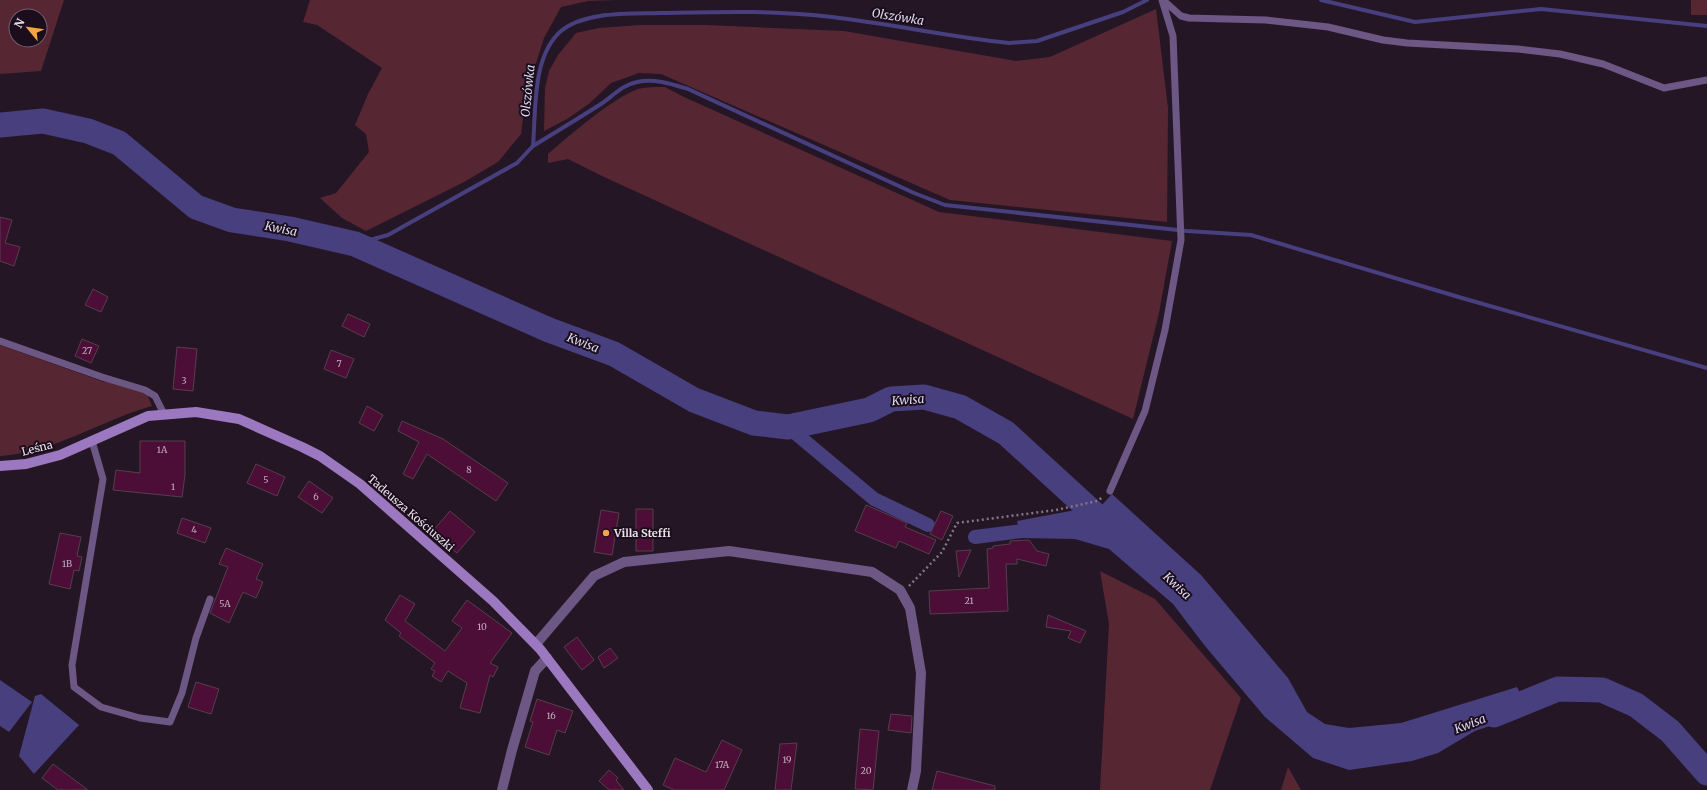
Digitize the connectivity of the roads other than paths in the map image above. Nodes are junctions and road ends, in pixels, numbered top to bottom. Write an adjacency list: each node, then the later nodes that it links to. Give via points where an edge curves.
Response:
1 (1162, 0): 2 (lane); 3 (lane)
2 (1181, 16): 3 (lane, via 1173,24); 4 (lane, via 1266,20 1328,28 1408,43 1560,54 1603,64 1664,88)
3 (1172, 36): 10 (lane, via 1181,236 1165,330 1145,411)
4 (1707, 80)
5 (0, 341): 6 (lane, via 145,390 155,396)
6 (164, 414): 7 (main road, Tadeusza Kościuszki, via 148,416); 12 (main road, Tadeusza Kościuszki, via 196,412 239,419 320,456 360,484 393,512 493,600)
7 (92, 441): 8 (main road, Tadeusza Kościuszki); 11 (lane, via 103,478 72,665 74,687 101,707 140,718 170,722 182,693 196,638)
8 (78, 447): 9 (main road, Leśna, via 60,455 26,464)
9 (0, 466)
10 (1110, 491)
11 (210, 599)
12 (536, 644): 13 (main road, Tadeusza Kościuszki); 16 (street, via 594,576 624,562 729,551 872,572 900,590 910,608 921,673 916,771)
13 (547, 658): 14 (street, via 535,671); 15 (main road, Tadeusza Kościuszki)
14 (502, 790)
15 (648, 790)
16 (912, 790)

